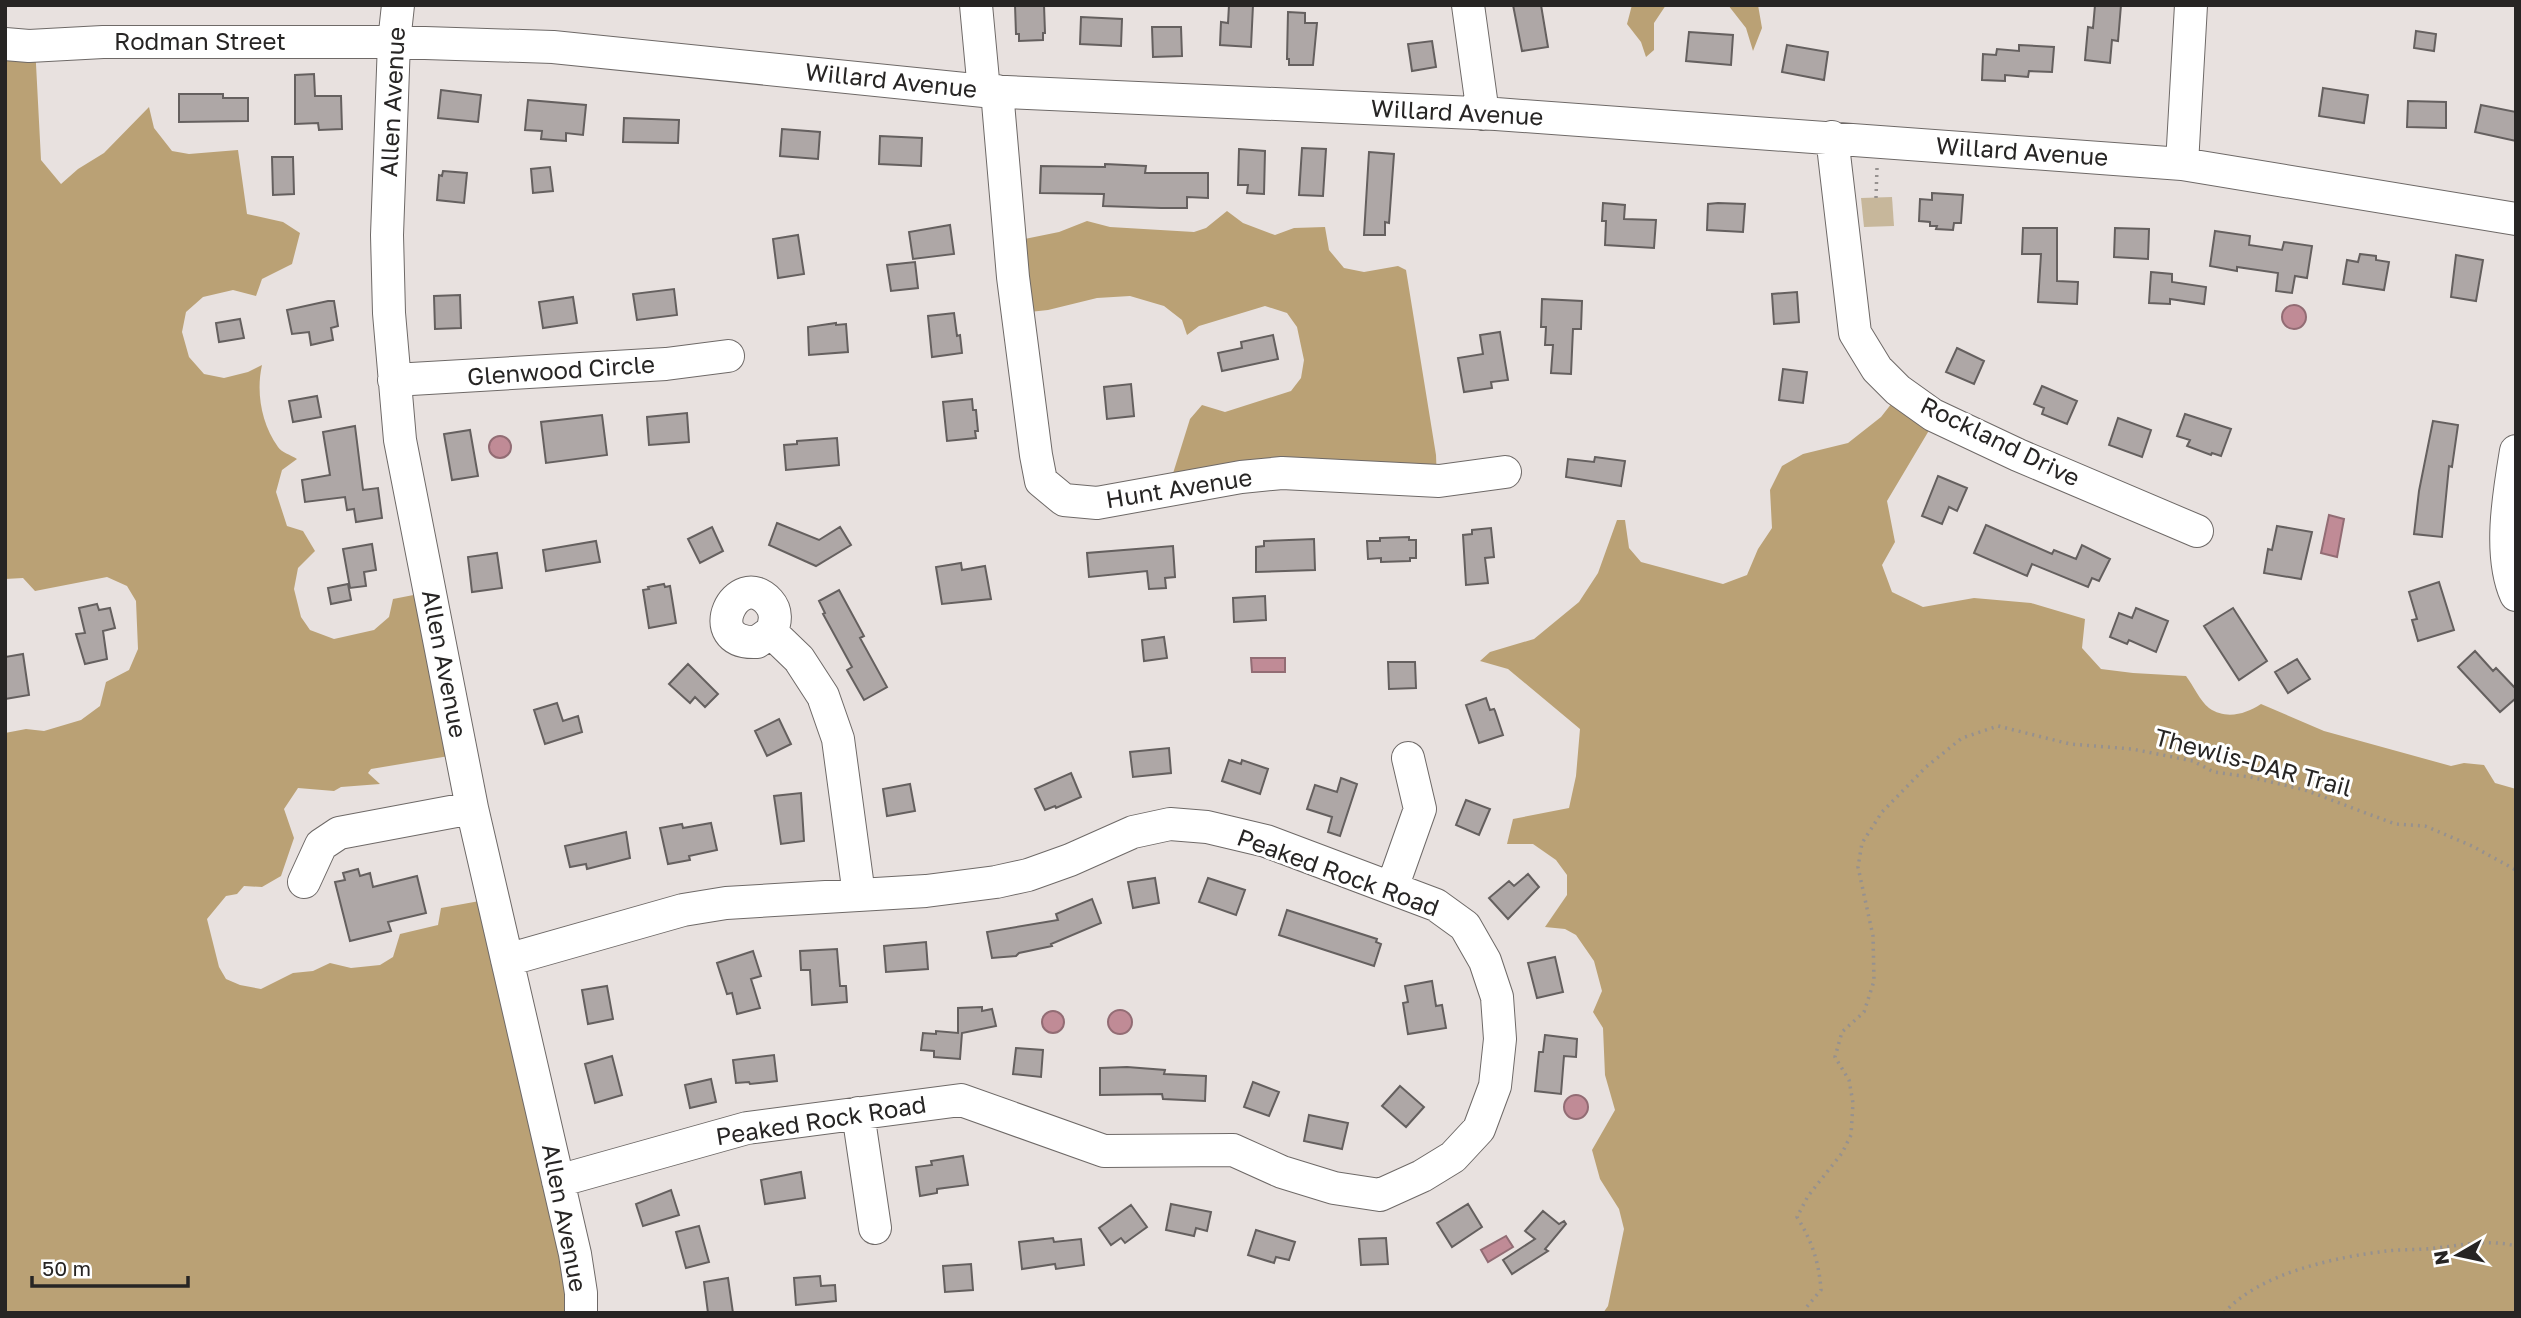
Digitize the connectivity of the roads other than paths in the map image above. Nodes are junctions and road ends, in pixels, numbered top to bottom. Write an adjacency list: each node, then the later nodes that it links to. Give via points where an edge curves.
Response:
1 (398, 5): 5 (street, Allen Avenue)
2 (976, 5): 7 (street, Hunt Avenue)
3 (1468, 5): 8 (street)
4 (2191, 5): 10 (street)
5 (394, 42): 6 (street, Rodman Street); 7 (street, Willard Avenue, via 553,47); 13 (street, Allen Avenue, via 387,235)
6 (5, 44)
7 (990, 91): 8 (street, Willard Avenue); 15 (street, Hunt Avenue, via 1035,455 1041,481 1064,500 1097,503 1282,473 1439,481)
8 (1483, 114): 9 (street, Willard Avenue)
9 (1832, 137): 10 (street, Willard Avenue); 16 (street, Rockland Drive, via 1855,332 1877,369 1933,415)
10 (2182, 164): 11 (street, Willard Avenue)
11 (2516, 219)
12 (728, 356): 13 (street, Glenwood Circle, via 653,365)
13 (394, 380): 20 (street, Allen Avenue, via 400,440)
14 (2516, 451): 17 (street, via 2506,559)
15 (1505, 472)
16 (2197, 531)
17 (2516, 595)
18 (771, 632): 23 (street, via 799,659 823,696 838,738)
19 (1408, 758): 22 (street, via 1420,809)
20 (472, 808): 21 (street, via 339,833 321,845); 24 (street, Allen Avenue)
21 (304, 882)
22 (1392, 888): 23 (street, Peaked Rock Road, via 1266,841 1170,824 1133,832 1018,877 926,891); 25 (street, Peaked Rock Road, via 1436,905 1465,926 1485,961 1497,998 1500,1039 1495,1086 1479,1129 1453,1157 1380,1195 1334,1188 1233,1150 1104,1151 961,1100)
23 (859, 895): 24 (street, Peaked Rock Road, via 683,910)
24 (507, 960): 26 (street, Allen Avenue)
25 (858, 1113): 26 (street, Peaked Rock Road, via 747,1128); 27 (street)
26 (558, 1181): 28 (street, Allen Avenue, via 575,1254)
27 (875, 1228)
28 (581, 1313)

